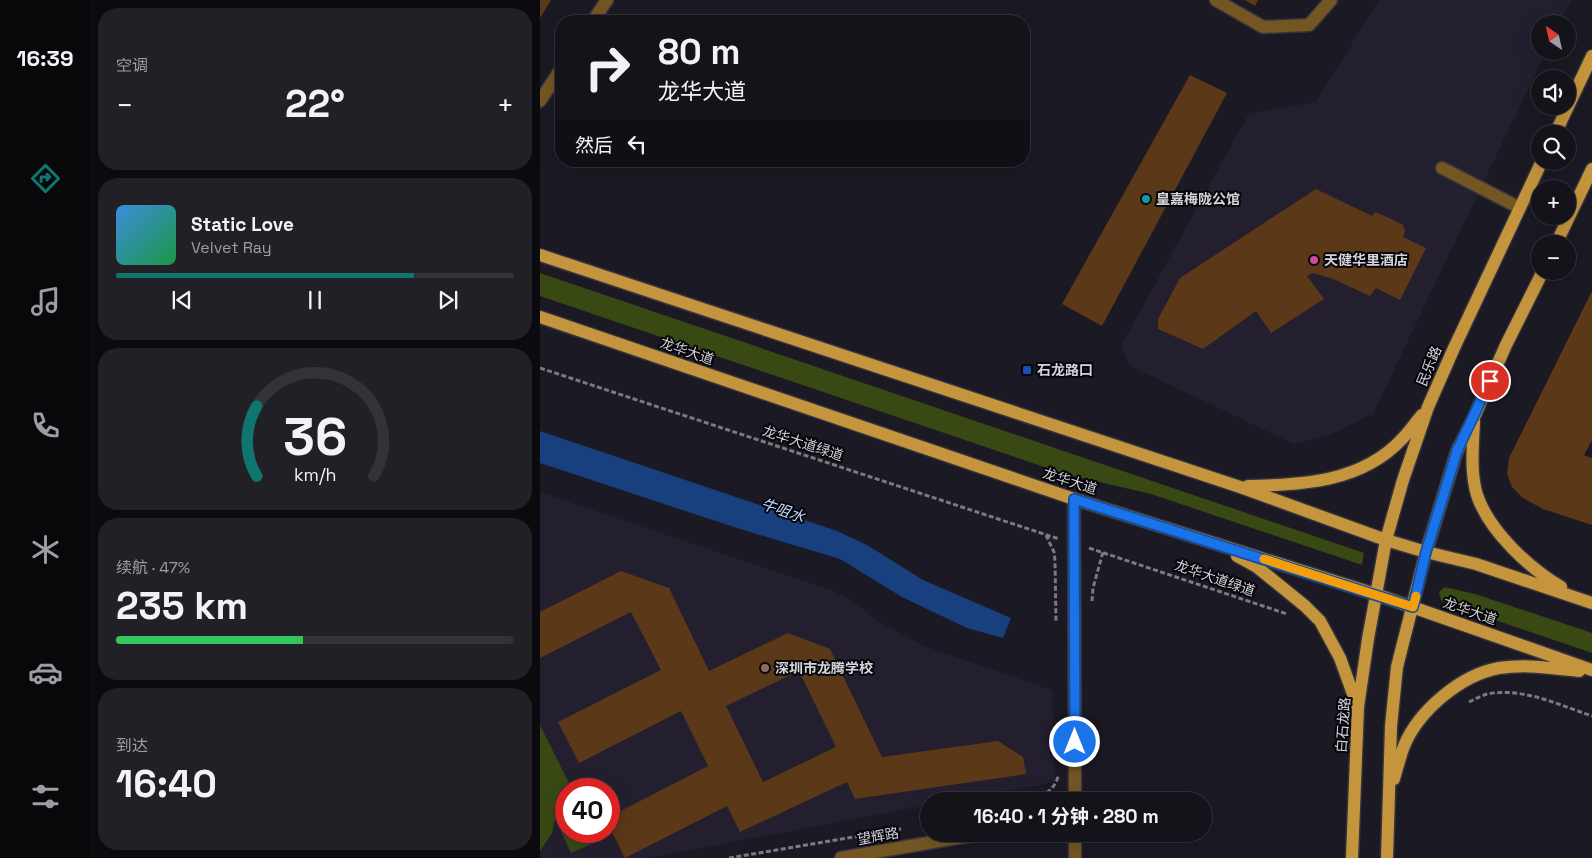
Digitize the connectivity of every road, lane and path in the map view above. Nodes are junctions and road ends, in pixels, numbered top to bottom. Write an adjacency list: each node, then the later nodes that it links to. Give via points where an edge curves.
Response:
1 (607, 0): 4 (street)
2 (1216, 0): 3 (street, via 1263,27 1309,25)
3 (1331, 0)
4 (597, 15)
5 (1592, 56): 8 (main road)
6 (555, 78): 7 (street)
7 (540, 101)
8 (1559, 125)
9 (1442, 168): 12 (street)
10 (1592, 169): 13 (main road)
11 (1538, 170): 12 (main road, 民乐路)
12 (1520, 208): 18 (main road, 民乐路)
13 (1560, 235)
14 (540, 255): 20 (main road)
15 (1538, 280): 19 (main road)
16 (540, 317): 21 (main road, 龙华大道)
17 (540, 368): 22 (path, 龙华大道绿道)
18 (1428, 408): 20 (main road, via 1402,440 1382,457 1357,471 1312,482); 25 (main road, 民乐路)
19 (1474, 417): 27 (main road, via 1457,451); 29 (main road, via 1473,463 1478,495 1489,518 1526,561)
20 (1240, 487): 25 (main road)
21 (1074, 499): 24 (main road, 龙华大道); 39 (street)
22 (1046, 535): 23 (path, 龙华大道绿道); 32 (path, via 1056,561)
23 (1059, 539)
24 (1208, 540): 28 (main road, 龙华大道); 35 (main road, via 1257,567 1320,621 1340,658)
25 (1386, 540): 27 (main road); 28 (main road, 民乐路)
26 (1096, 550): 31 (path, 龙华大道绿道)
27 (1426, 552): 29 (main road, via 1476,564); 30 (main road)
28 (1375, 594): 30 (main road, 龙华大道); 35 (main road, 白石龙路)
29 (1586, 601)
30 (1413, 607): 33 (main road, 龙华大道); 40 (main road, via 1397,667)
31 (1292, 616)
32 (1057, 630)
33 (1592, 671): 40 (main road, via 1531,666 1499,668 1472,676 1435,701 1419,722 1405,744)
34 (1470, 702): 36 (path, via 1485,695 1514,693)
35 (1358, 707): 47 (main road, 白石龙路)
36 (1592, 716)
37 (1059, 769): 38 (path, via 1056,782)
38 (1047, 792)
39 (1075, 792)
40 (1389, 796): 48 (main road)
41 (910, 828): 44 (path)
42 (934, 842): 45 (street, 望辉路)
43 (1075, 842): 46 (street)
44 (729, 858)
45 (841, 858)
46 (1076, 858)
47 (1352, 858)
48 (1387, 858)

